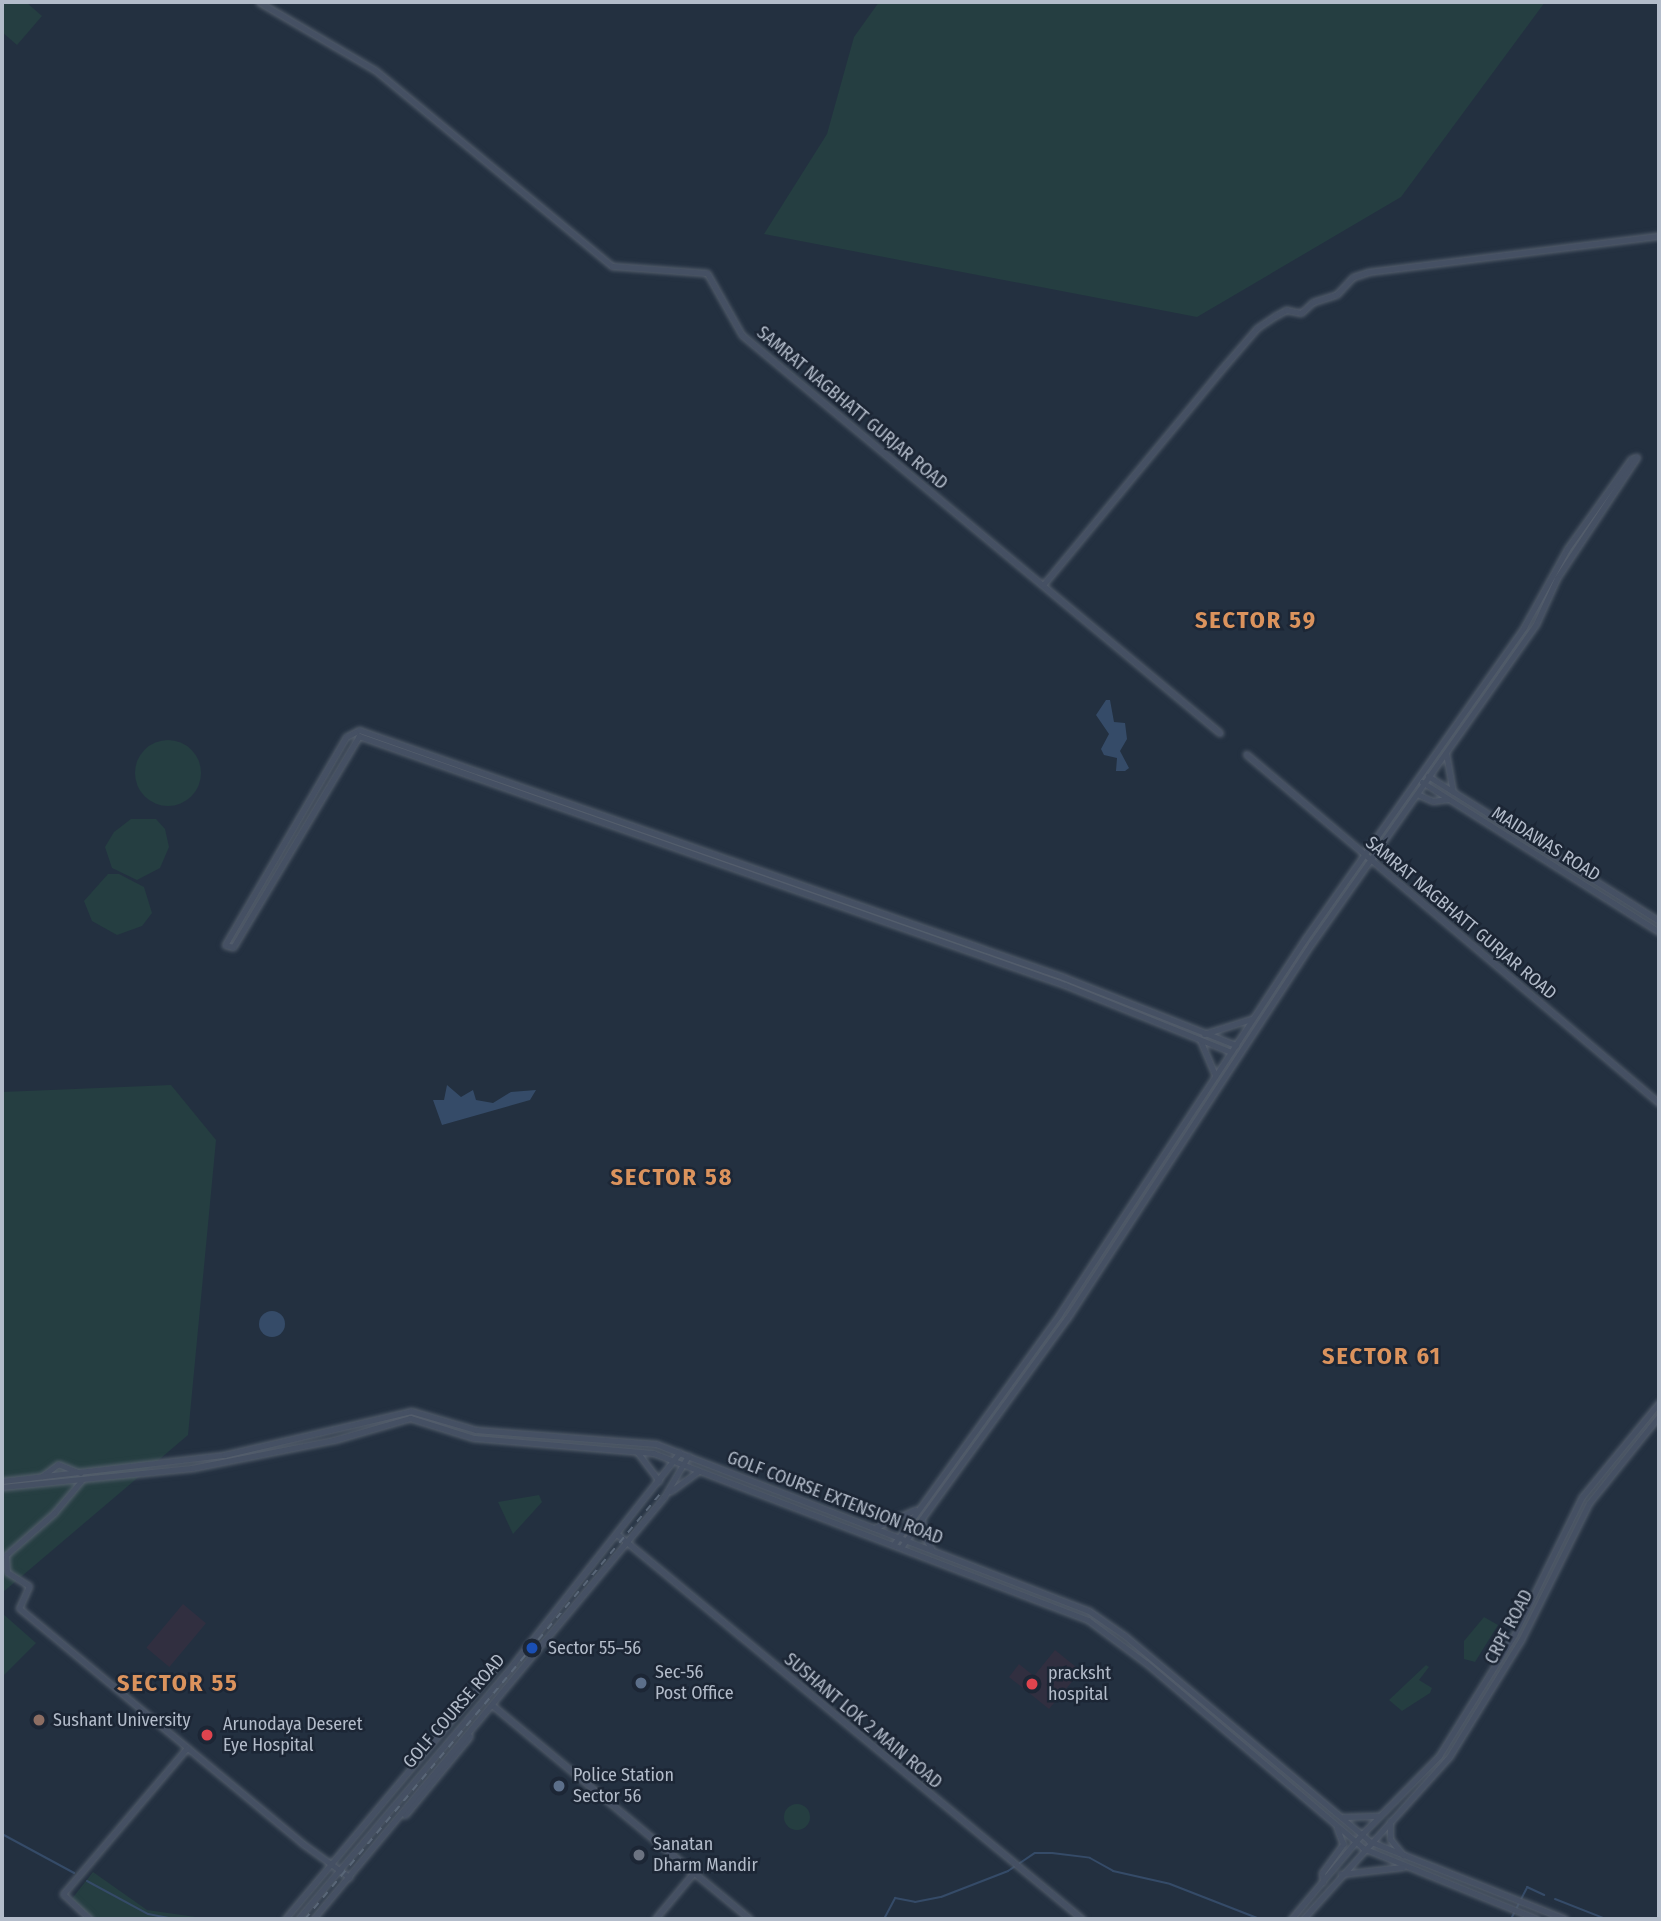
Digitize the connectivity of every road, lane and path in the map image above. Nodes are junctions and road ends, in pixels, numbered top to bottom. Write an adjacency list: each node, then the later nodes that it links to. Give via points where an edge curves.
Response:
1 (259, 2): 3 (street, SAMRAT NAGBHATT GURJAR ROAD, via 375,70 614,267 705,271 742,335)
2 (1659, 236): 3 (street, via 1371,272 1353,277 1336,294 1313,302 1301,313 1283,311 1253,333)
3 (1043, 585): 4 (street, SAMRAT NAGBHATT GURJAR ROAD)
4 (1220, 733)
5 (1446, 753): 7 (street, via 1536,624 1556,581 1637,457 1631,459 1577,534 1524,627); 8 (street); 12 (street)
6 (1246, 754): 15 (street, SAMRAT NAGBHATT GURJAR ROAD)
7 (1422, 772): 8 (street, MAIDAWAS ROAD); 9 (street)
8 (1429, 777): 10 (street); 12 (street, MAIDAWAS ROAD)
9 (1417, 779): 10 (street, MAIDAWAS ROAD); 15 (street)
10 (1424, 784): 11 (street); 13 (street, MAIDAWAS ROAD)
11 (1417, 793): 13 (street, via 1433,801); 16 (street)
12 (1453, 793): 19 (street, MAIDAWAS ROAD)
13 (1448, 799): 20 (street, MAIDAWAS ROAD)
14 (304, 818): 17 (street); 18 (street); 22 (street, via 348,733 370,732 1063,977)
15 (1363, 855): 16 (street, SAMRAT NAGBHATT GURJAR ROAD); 21 (street)
16 (1369, 859): 24 (street); 28 (street, SAMRAT NAGBHATT GURJAR ROAD)
17 (252, 898): 18 (street); 18 (street, via 225,943 228,948 233,947)
18 (259, 902)
19 (1659, 921)
20 (1659, 932)
21 (1252, 1019): 22 (street); 23 (street)
22 (1202, 1037): 23 (street); 25 (street); 27 (street)
23 (1235, 1044): 24 (street); 25 (street)
24 (1242, 1047): 26 (street)
25 (1230, 1052): 26 (street); 27 (street)
26 (1238, 1055): 39 (street, via 1088,1287)
27 (1215, 1076): 36 (street, via 1064,1308)
28 (1659, 1103)
29 (1659, 1403): 55 (street, via 1609,1459)
30 (1659, 1416): 57 (street, CRPF ROAD, via 1616,1465)
31 (636, 1451): 34 (street, GOLF COURSE EXTENSION ROAD); 37 (street, GOLF COURSE EXTENSION ROAD, via 474,1438 410,1418 334,1440); 43 (street)
32 (680, 1452): 33 (street, GOLF COURSE EXTENSION ROAD); 34 (street, GOLF COURSE ROAD); 37 (street, GOLF COURSE EXTENSION ROAD, via 628,1440 476,1430 411,1411 298,1440)
33 (688, 1456): 35 (street, GOLF COURSE ROAD); 49 (street, GOLF COURSE EXTENSION ROAD)
34 (675, 1461): 35 (street, GOLF COURSE EXTENSION ROAD); 43 (street, GOLF COURSE ROAD)
35 (683, 1464): 38 (street, GOLF COURSE EXTENSION ROAD); 46 (street, GOLF COURSE ROAD)
36 (947, 1469): 39 (street); 47 (street)
37 (135, 1471): 40 (street, GOLF COURSE EXTENSION ROAD)
38 (699, 1471): 46 (street); 54 (street, GOLF COURSE EXTENSION ROAD)
39 (954, 1474): 48 (street)
40 (81, 1477): 41 (street, GOLF COURSE EXTENSION ROAD); 41 (street, via 58,1464); 44 (street, GOLF COURSE EXTENSION ROAD); 64 (street, via 52,1516 6,1555 5,1569 29,1586 19,1608)
41 (39, 1478): 44 (street, GOLF COURSE EXTENSION ROAD)
42 (2, 1480): 44 (street, GOLF COURSE EXTENSION ROAD)
43 (659, 1481): 50 (street, GOLF COURSE ROAD)
44 (19, 1483): 45 (street, GOLF COURSE EXTENSION ROAD)
45 (2, 1487)
46 (664, 1497): 53 (street, GOLF COURSE ROAD)
47 (918, 1508): 49 (street); 51 (street)
48 (923, 1516): 52 (street); 58 (street, via 923,1535)
49 (874, 1528): 51 (street, GOLF COURSE EXTENSION ROAD)
50 (617, 1534): 53 (street, SUSHANT LOK 2 MAIN ROAD); 59 (street, GOLF COURSE ROAD)
51 (899, 1537): 52 (street, GOLF COURSE EXTENSION ROAD); 54 (street)
52 (906, 1540): 56 (street); 58 (street, GOLF COURSE EXTENSION ROAD)
53 (627, 1542): 60 (street, GOLF COURSE ROAD); 88 (street, SUSHANT LOK 2 MAIN ROAD)
54 (894, 1544): 56 (street, GOLF COURSE EXTENSION ROAD)
55 (1555, 1546): 57 (street); 66 (street, via 1514,1634 1445,1747 1421,1778)
56 (901, 1547): 68 (street, GOLF COURSE EXTENSION ROAD, via 1088,1620)
57 (1563, 1550): 67 (street, CRPF ROAD, via 1521,1640 1449,1757)
58 (933, 1551): 65 (street, GOLF COURSE EXTENSION ROAD, via 1108,1622)
59 (552, 1613): 60 (street); 75 (street, GOLF COURSE ROAD)
60 (562, 1620): 63 (street, GOLF COURSE ROAD)
61 (528, 1666): 63 (street)
62 (495, 1668): 75 (street)
63 (493, 1706): 76 (street); 78 (street, GOLF COURSE ROAD); 85 (street)
64 (187, 1748): 75 (street); 82 (street, via 64,1892)
65 (1340, 1816): 66 (street); 69 (street, GOLF COURSE EXTENSION ROAD)
66 (1380, 1816): 69 (street)
67 (1390, 1821): 70 (street, CRPF ROAD); 73 (street, via 1390,1839)
68 (1336, 1825): 71 (street, GOLF COURSE EXTENSION ROAD); 80 (street, via 1343,1844 1322,1873)
69 (1362, 1834): 70 (street, GOLF COURSE EXTENSION ROAD); 71 (street)
70 (1369, 1841): 72 (street, CRPF ROAD); 73 (street, GOLF COURSE EXTENSION ROAD)
71 (1356, 1842): 72 (street, GOLF COURSE EXTENSION ROAD); 80 (street)
72 (1363, 1848): 74 (street, GOLF COURSE EXTENSION ROAD); 77 (street, CRPF ROAD)
73 (1406, 1859): 79 (street, GOLF COURSE EXTENSION ROAD)
74 (1406, 1867): 77 (street); 81 (street, GOLF COURSE EXTENSION ROAD)
75 (334, 1869): 78 (street); 83 (street); 84 (street, GOLF COURSE ROAD)
76 (694, 1872): 86 (street); 87 (street)
77 (1341, 1874): 90 (street, CRPF ROAD)
78 (347, 1879): 85 (street, GOLF COURSE ROAD)
79 (1462, 1880): 81 (street); 92 (street, GOLF COURSE EXTENSION ROAD)
80 (1323, 1882): 89 (street)
81 (1460, 1888): 91 (street, GOLF COURSE EXTENSION ROAD)
82 (90, 1919)
83 (285, 1919)
84 (298, 1919)
85 (315, 1919)
86 (655, 1919)
87 (750, 1919)
88 (1082, 1919)
89 (1291, 1919)
90 (1303, 1919)
91 (1537, 1919)
92 (1565, 1919)

